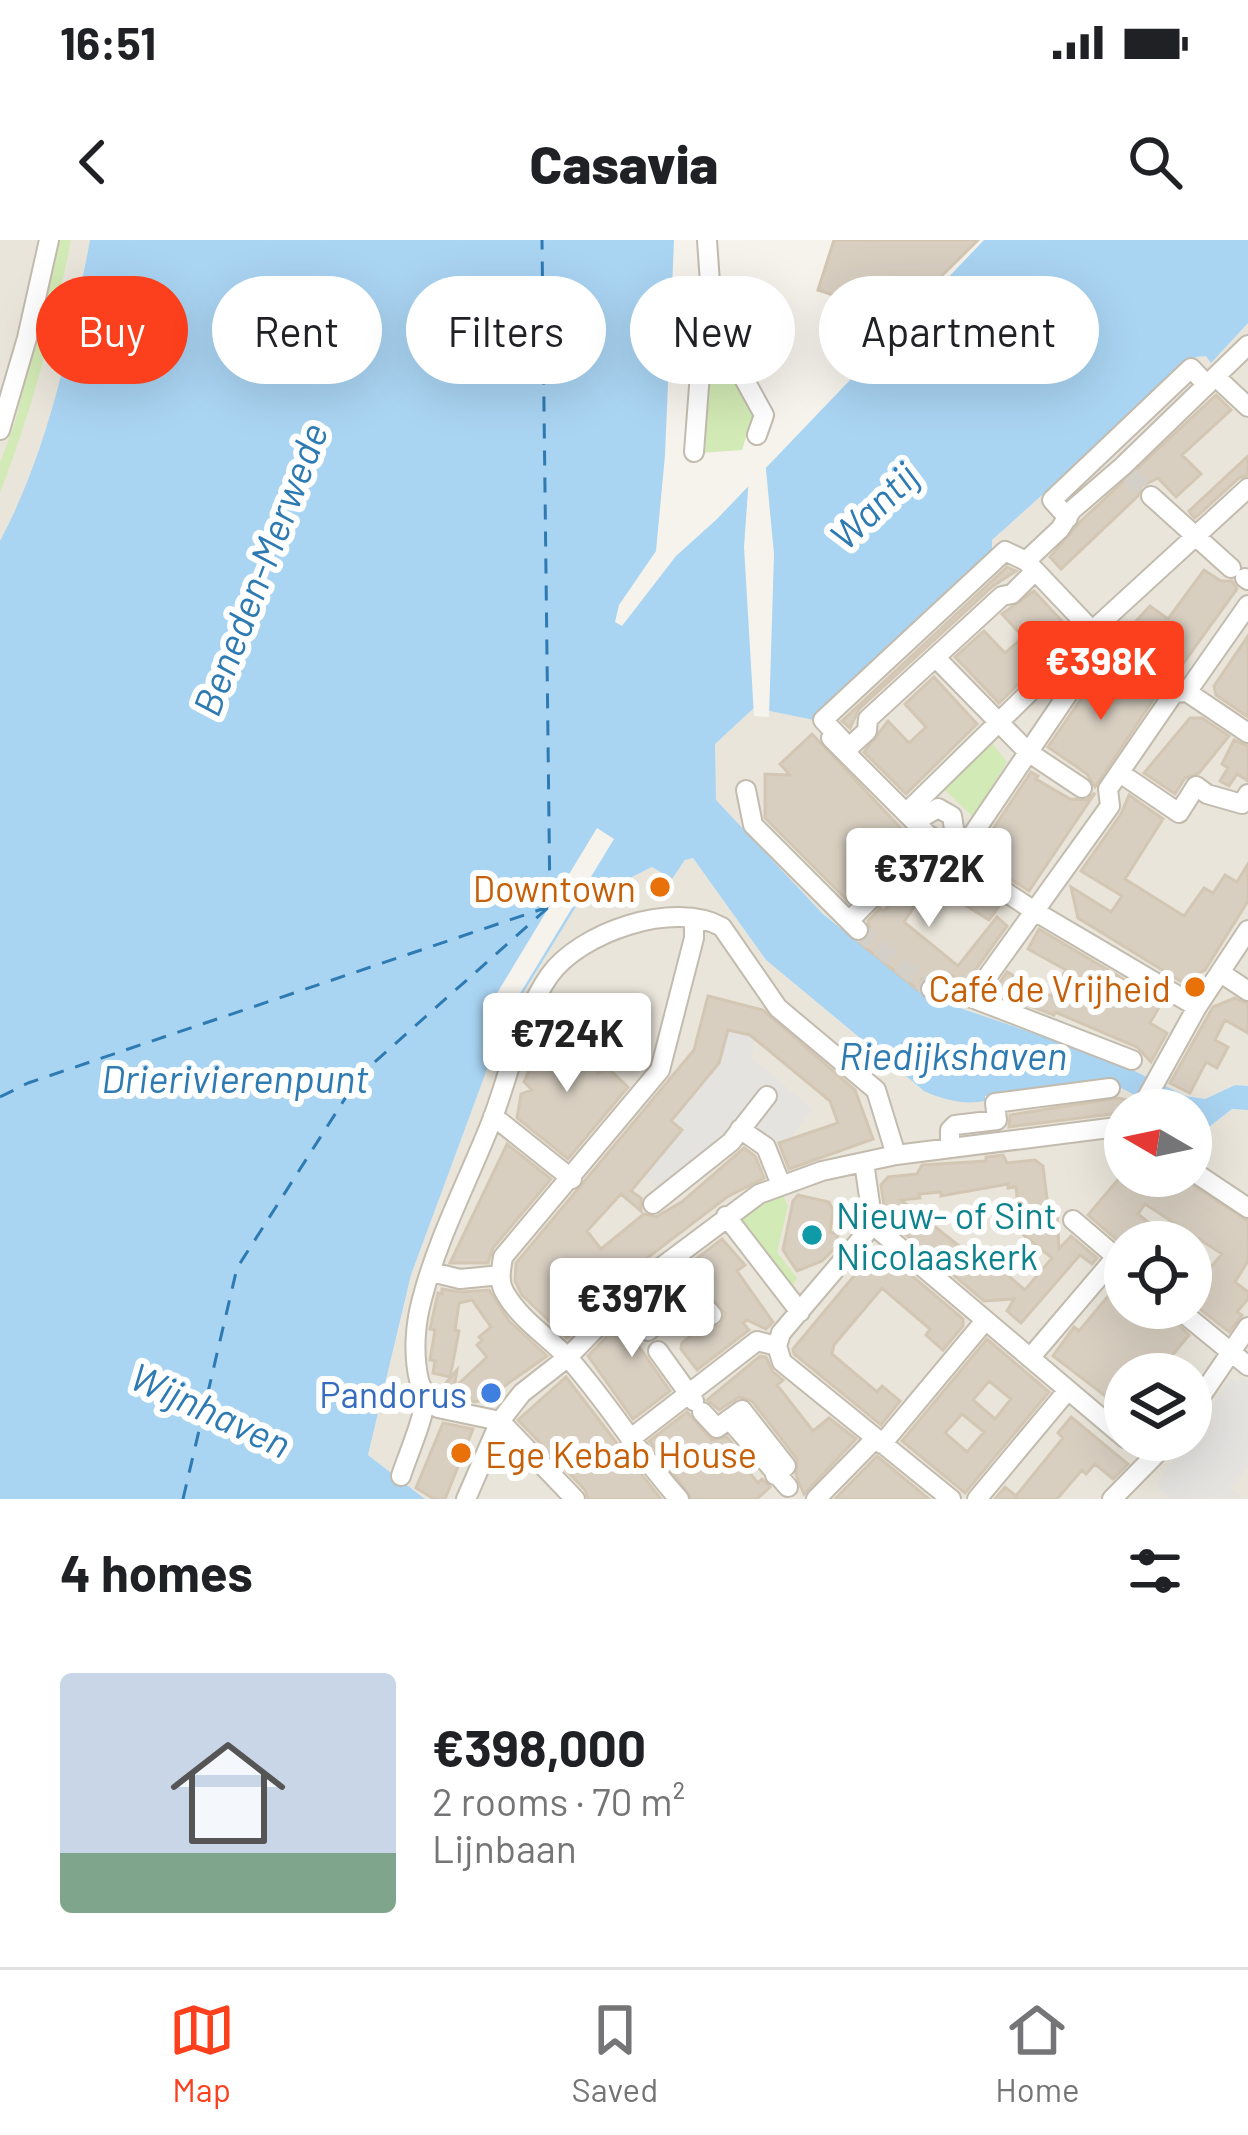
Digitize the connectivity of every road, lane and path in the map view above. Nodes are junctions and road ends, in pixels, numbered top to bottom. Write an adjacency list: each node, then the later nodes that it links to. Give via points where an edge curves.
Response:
1 (49, 240): 9 (street)
2 (707, 240): 3 (street)
3 (707, 276)
4 (1248, 345): 5 (street)
5 (1212, 381): 8 (street); 14 (street, via 1127,471); 14 (street, via 1191,368 1082,469 1052,500)
6 (700, 384): 11 (street)
7 (749, 384): 10 (street, via 764,415)
8 (1248, 407)
9 (3, 415)
10 (757, 435)
11 (694, 452)
12 (1248, 488): 15 (street)
13 (1151, 496): 15 (street)
14 (1068, 518): 16 (street)
15 (1196, 537): 17 (street); 19 (street)
16 (1030, 566): 19 (street); 20 (street, via 1012,594); 25 (street, via 1005,551 823,720)
17 (1241, 576)
18 (1248, 605): 21 (street)
19 (1097, 637): 21 (street); 22 (street); 26 (street)
20 (936, 658): 22 (street); 25 (street)
21 (1181, 692): 24 (street); 27 (street)
22 (999, 724): 26 (street); 31 (street)
23 (821, 730): 25 (street)
24 (1248, 733)
25 (841, 748): 31 (street)
26 (1028, 752): 29 (street); 32 (street)
27 (1120, 772): 29 (street); 30 (street, via 1179,813 1196,786)
28 (746, 790): 32 (street, via 754,824 853,925)
29 (1095, 796): 33 (street)
30 (1246, 805)
31 (911, 816): 32 (street); 32 (street, via 938,808 952,816 955,835)
32 (945, 850): 33 (street)
33 (1036, 912): 39 (street); 40 (street)
34 (694, 917): 45 (street, via 619,927 583,944 548,977); 49 (street, via 722,927 778,1008 876,1090); 51 (street, via 660,1070)
35 (1248, 930): 36 (street)
36 (1221, 973): 38 (street); 40 (street)
37 (931, 988): 39 (street)
38 (1248, 991)
39 (972, 998): 41 (street)
40 (1197, 1007): 43 (street)
41 (1132, 1060)
42 (1110, 1088): 48 (street, via 995,1102 997,1120 955,1125)
43 (1152, 1089)
44 (767, 1096): 46 (street)
45 (494, 1115): 51 (street); 61 (street)
46 (740, 1129): 53 (street, via 766,1147); 54 (street)
47 (1104, 1129): 48 (street)
48 (950, 1148): 49 (street)
49 (896, 1155): 50 (street)
50 (865, 1162): 53 (street); 58 (street)
51 (572, 1179): 62 (street, via 502,1257)
52 (1212, 1184): 55 (street)
53 (781, 1185): 56 (street)
54 (653, 1204)
55 (1248, 1208)
56 (726, 1216): 60 (street); 65 (street)
57 (1073, 1220): 59 (street)
58 (873, 1226): 65 (street); 67 (street)
59 (1104, 1246)
60 (667, 1263): 64 (street); 74 (street)
61 (431, 1272): 62 (street, via 460,1280); 79 (street, via 416,1325)
62 (496, 1276): 74 (street, via 532,1327)
63 (1104, 1279): 75 (street)
64 (694, 1294): 66 (street); 70 (street)
65 (800, 1312): 71 (street)
66 (712, 1315)
67 (985, 1322): 75 (street); 84 (street)
68 (1248, 1327): 73 (street)
69 (1202, 1329): 73 (street)
70 (649, 1331)
71 (777, 1346): 80 (street, via 757,1341); 84 (street, via 782,1362)
72 (658, 1352): 80 (street)
73 (1231, 1354): 76 (street); 77 (street)
74 (568, 1357): 82 (street); 83 (street)
75 (1030, 1358): 78 (street)
76 (1248, 1366)
77 (1212, 1381)
78 (1068, 1390): 81 (street); 93 (street)
79 (425, 1397): 82 (street, via 438,1408); 86 (street)
80 (695, 1402): 83 (street); 87 (street, via 718,1428 742,1410 786,1466)
81 (1104, 1420)
82 (500, 1421): 88 (street); 89 (street)
83 (629, 1438): 90 (street)
84 (879, 1442): 91 (street); 92 (street)
85 (1146, 1461): 94 (street)
86 (401, 1476)
87 (785, 1490)
88 (466, 1499)
89 (575, 1499)
90 (680, 1499)
91 (816, 1499)
92 (951, 1499)
93 (977, 1499)
94 (1112, 1499)

